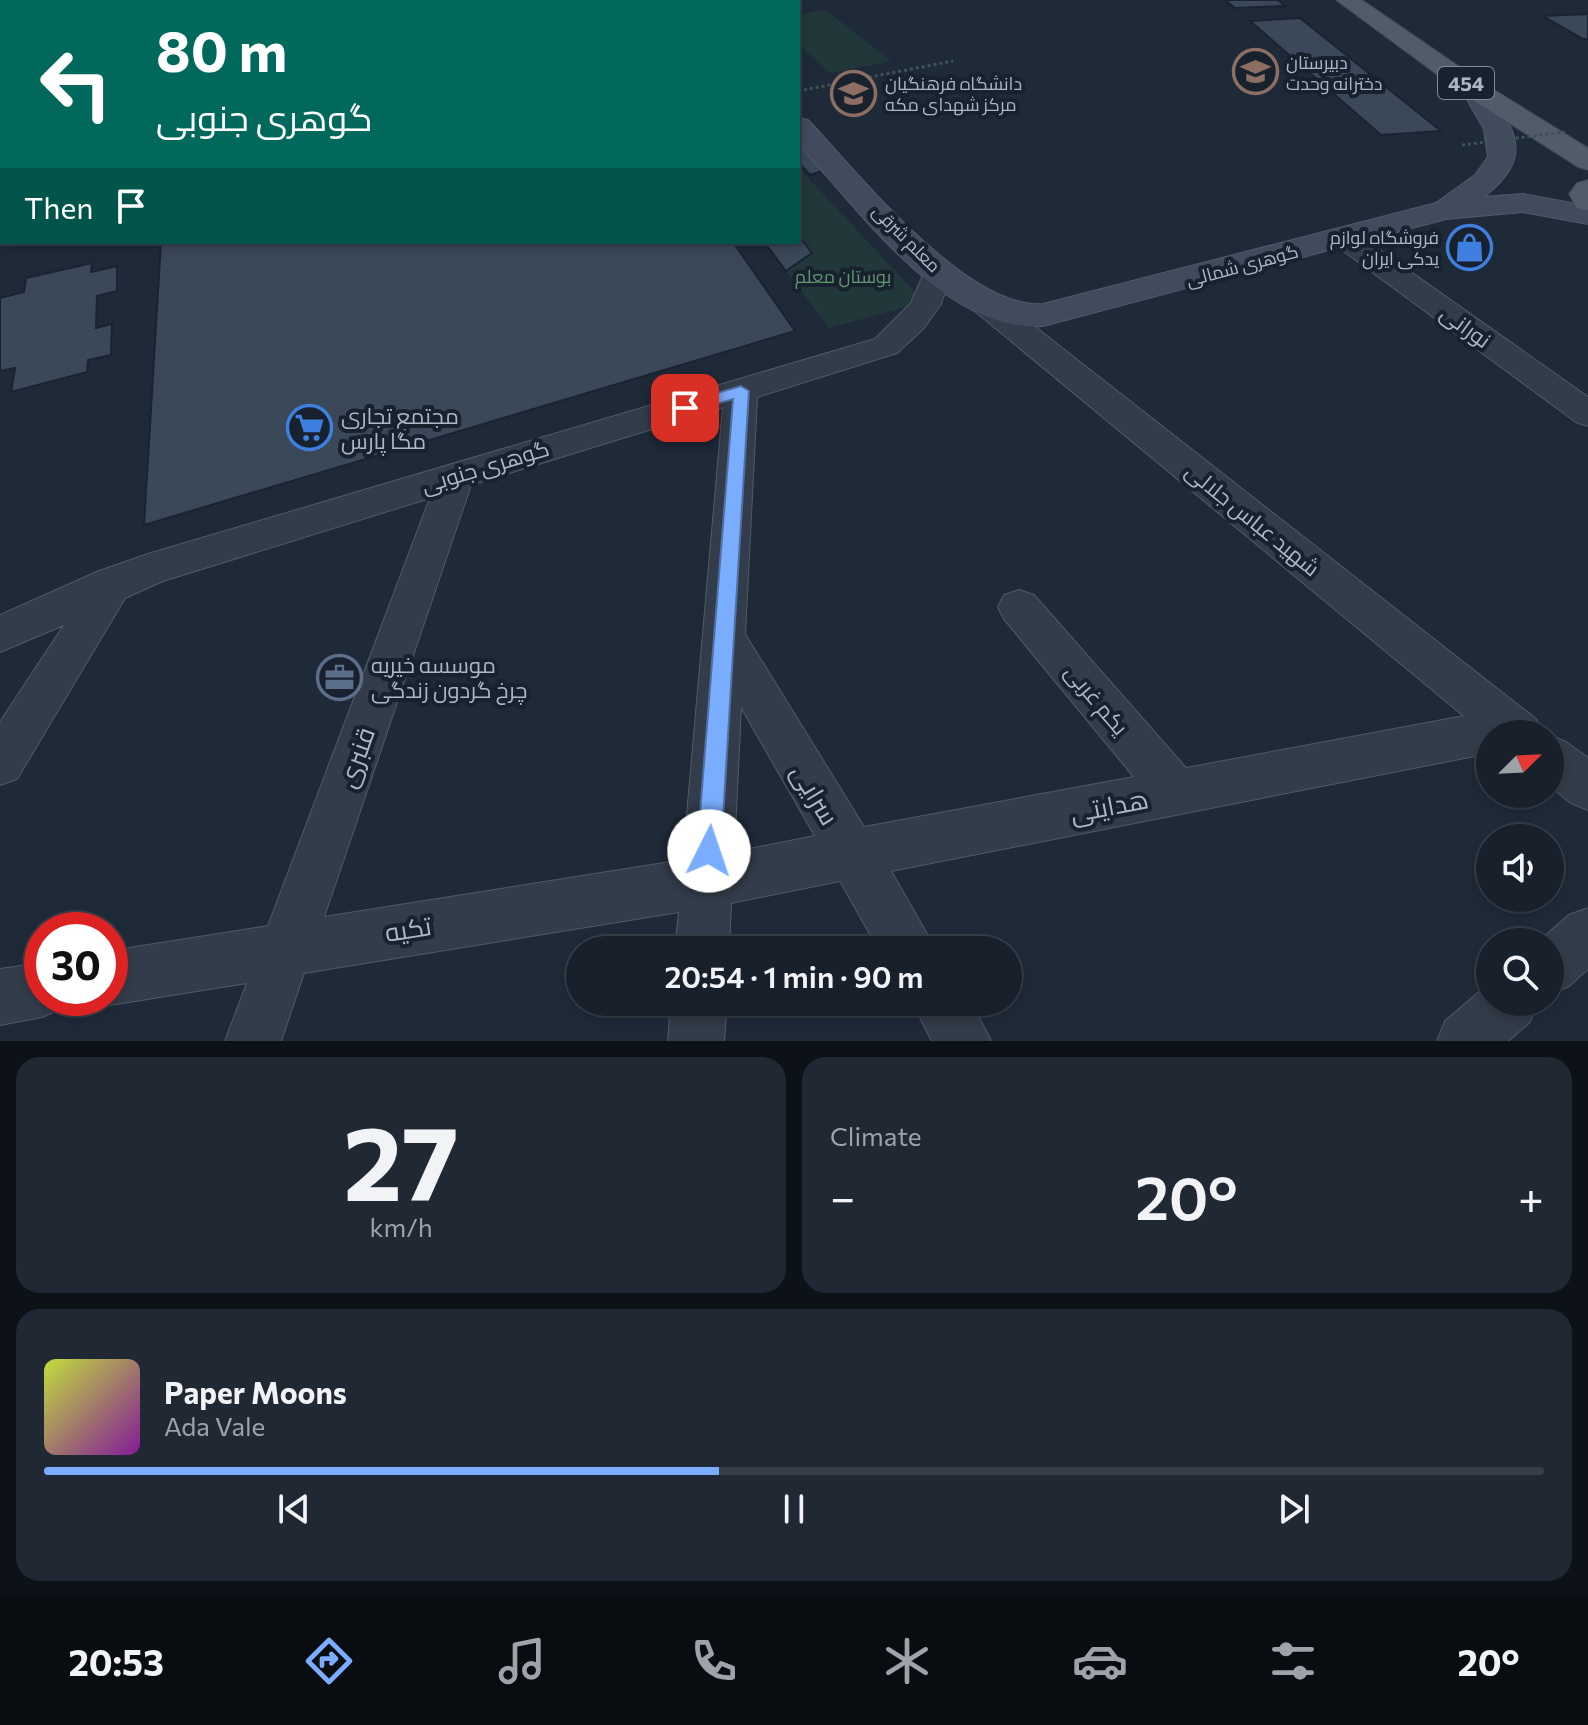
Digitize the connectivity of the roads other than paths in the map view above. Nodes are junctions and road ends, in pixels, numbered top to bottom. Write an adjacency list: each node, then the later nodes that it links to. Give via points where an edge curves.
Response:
1 (1347, 0): 2 (main road, 454)
2 (1474, 89): 4 (main road, 454); 7 (main road, 454, via 1502,129 1502,160 1485,182)
3 (800, 128): 10 (main road, معلم شرقی)
4 (1588, 161)
5 (1588, 189): 6 (main road)
6 (1588, 201)
7 (1445, 210): 8 (main road, via 1523,203); 9 (main road, گوهری شمالی)
8 (1588, 215)
9 (1344, 238): 12 (main road, گوهری شمالی); 14 (street, نورانی)
10 (938, 270): 11 (main road, معلم شرقی); 13 (street, گوهری جنوبی, via 933,296 886,346)
11 (987, 305): 12 (main road, معلم شرقی); 20 (street, شهید عباس جلالی)
12 (1037, 316)
13 (741, 391): 15 (street, گوهری جنوبی); 19 (street)
14 (1588, 414)
15 (457, 474): 16 (street, گوهری جنوبی); 31 (street, قنبری)
16 (113, 583): 18 (street, گوهری جنوبی); 22 (street)
17 (1019, 607): 25 (street, یکم غربی)
18 (0, 634)
19 (724, 637): 26 (street, سرایی); 27 (street)
20 (1502, 720)
21 (1476, 738): 25 (street, هدایتی)
22 (0, 763)
23 (1564, 768): 24 (street)
24 (1588, 787)
25 (1176, 792): 26 (street, هدایتی)
26 (852, 854): 27 (street, هدایتی); 30 (street, سرایی)
27 (707, 882): 29 (street); 31 (street, تکیه)
28 (1588, 934): 32 (street)
29 (703, 936)
30 (901, 936)
31 (287, 948): 33 (street, تکیه); 39 (street, قنبری)
32 (1564, 955)
33 (128, 975)
34 (24, 993): 35 (street)
35 (0, 997)
36 (698, 1016): 40 (street)
37 (948, 1016): 41 (street)
38 (1494, 1016): 42 (street)
39 (253, 1041)
40 (696, 1041)
41 (963, 1041)
42 (1465, 1041)

